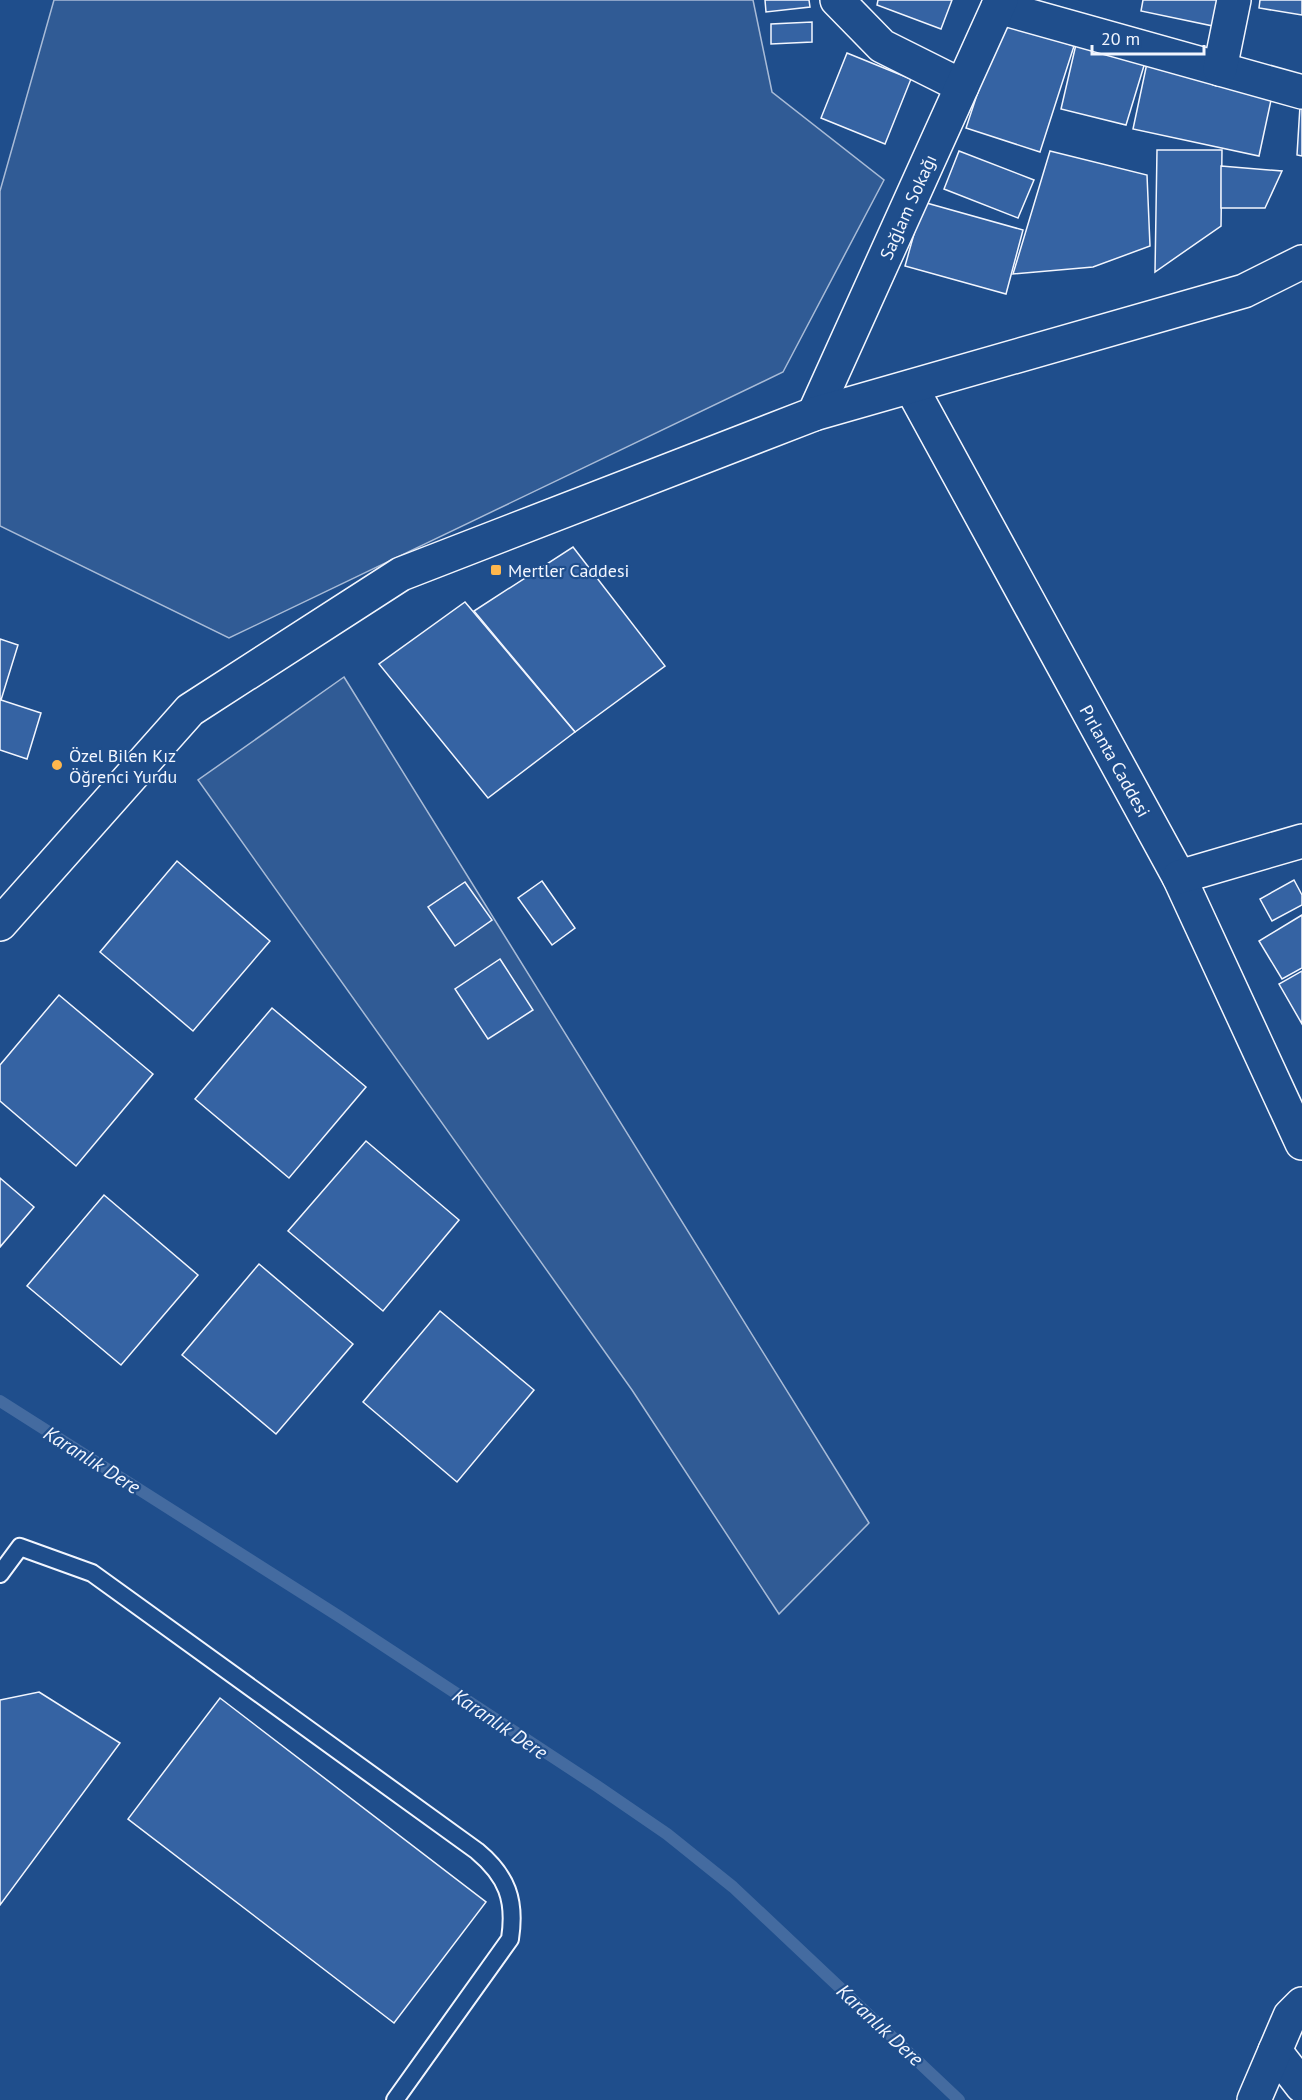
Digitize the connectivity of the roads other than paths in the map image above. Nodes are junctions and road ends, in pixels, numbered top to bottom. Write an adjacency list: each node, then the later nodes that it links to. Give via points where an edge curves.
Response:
1 (837, 0): 5 (street, via 882,46)
2 (1234, 0): 4 (street)
3 (999, 4): 4 (street); 5 (street, Sağlam Sokağı)
4 (1220, 69): 6 (street)
5 (962, 86): 9 (street, Sağlam Sokağı)
6 (1302, 92)
7 (1302, 262): 8 (street, via 1244,291)
8 (911, 387): 9 (street); 11 (street, Pırlanta Caddesi)
9 (814, 414): 12 (street, via 401,574 190,710)
10 (1302, 841): 11 (street)
11 (1179, 877): 13 (street, Pırlanta Caddesi)
12 (0, 924)
13 (1302, 1143)
14 (0, 1574): 18 (lane, via 20,1547 92,1573 491,1862 509,1893 510,1939)
15 (1302, 2004): 16 (street, via 1290,2016)
16 (1275, 2051): 17 (street); 19 (street)
17 (1302, 2086)
18 (395, 2100)
19 (1254, 2100)

